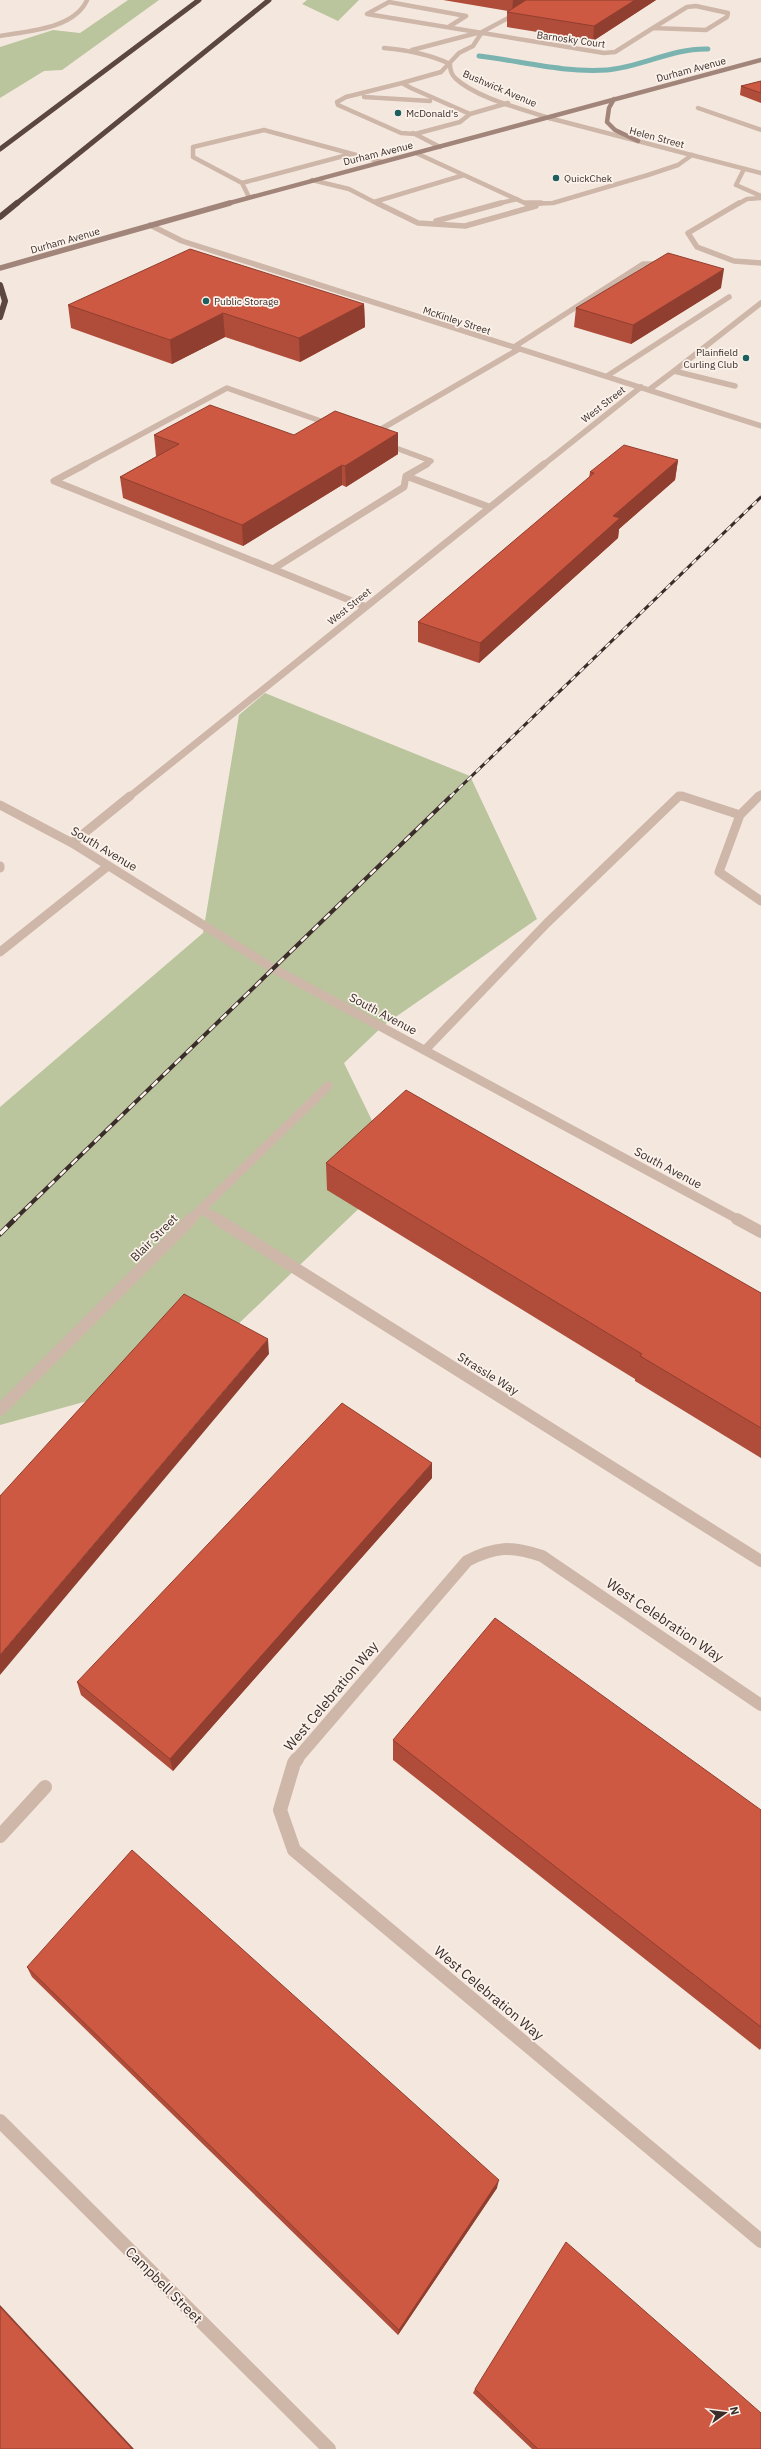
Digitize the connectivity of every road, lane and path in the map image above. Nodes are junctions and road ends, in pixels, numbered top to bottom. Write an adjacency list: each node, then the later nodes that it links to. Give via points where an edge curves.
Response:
1 (87, 0): 8 (street, via 82,11 71,18 41,28)
2 (199, 0): 34 (highway)
3 (269, 0): 49 (highway)
4 (542, 0): 7 (street)
5 (450, 26): 5 (street, Barnosky Court, via 466,16 388,2 367,14); 7 (street, Barnosky Court)
6 (653, 28): 6 (street, Barnosky Court, via 687,7 696,6 728,13 727,17 706,30); 7 (street, Barnosky Court, via 615,52 604,53)
7 (482, 32): 9 (street); 13 (street)
8 (0, 36)
9 (478, 38): 10 (street); 14 (street, via 473,46)
10 (468, 42)
11 (459, 46): 14 (street, via 456,49)
12 (384, 48): 13 (street, Bushwick Avenue)
13 (412, 50): 16 (street, Bushwick Avenue)
14 (459, 53): 16 (street)
15 (761, 60): 22 (main road, Durham Avenue)
16 (450, 64): 17 (street, via 441,72); 24 (street, Bushwick Avenue, via 450,72 456,79)
17 (402, 84): 23 (street); 31 (street, via 346,97 337,102 338,105 395,131)
18 (395, 92): 20 (street)
19 (407, 93): 21 (street)
20 (360, 98): 21 (street); 31 (street, via 352,104)
21 (424, 99): 23 (street)
22 (614, 99): 27 (main road, Durham Avenue); 32 (main road, via 605,114 608,124)
23 (446, 103): 26 (street)
24 (508, 103): 26 (street); 27 (street, Bushwick Avenue)
25 (698, 108): 29 (street)
26 (470, 114): 31 (street, via 460,122)
27 (549, 118): 32 (street, Helen Street); 33 (main road, Durham Avenue)
28 (761, 123): 29 (street)
29 (750, 126): 30 (street)
30 (761, 130)
31 (415, 134): 33 (street)
32 (638, 141): 37 (street, Helen Street)
33 (440, 147): 35 (main road, Durham Avenue)
34 (0, 149)
35 (416, 153): 38 (main road, Durham Avenue); 41 (street)
36 (353, 154): 38 (street); 43 (street); 43 (street, via 264,130 194,147 193,157)
37 (692, 156): 39 (street, Helen Street); 48 (street, via 670,168)
38 (382, 162): 42 (main road, Durham Avenue)
39 (744, 169): 40 (street, Helen Street); 45 (street, via 736,185)
40 (761, 173)
41 (464, 175): 46 (street); 47 (street)
42 (312, 180): 44 (main road, Durham Avenue); 47 (street, via 349,189)
43 (242, 183): 44 (street)
44 (249, 197): 51 (main road, Durham Avenue)
45 (761, 197): 52 (street, via 747,199 688,233 697,247 734,261)
46 (517, 199): 48 (street, via 527,204); 50 (street)
47 (374, 202): 50 (street, via 418,223)
48 (543, 204): 50 (street, via 465,226)
49 (0, 217)
50 (428, 224)
51 (150, 225): 54 (main road, Durham Avenue); 59 (street, McKinley Street, via 182,241)
52 (761, 263)
53 (667, 265): 59 (street, via 643,264)
54 (0, 268)
55 (0, 285): 58 (highway, via 5,295 5,304)
56 (729, 297): 61 (street)
57 (761, 303): 60 (street)
58 (0, 317)
59 (517, 348): 61 (street, McKinley Street); 67 (street, via 366,437)
60 (674, 371): 62 (street); 64 (street)
61 (607, 376): 63 (street, McKinley Street)
62 (735, 386)
63 (641, 387): 64 (street, McKinley Street); 70 (street, West Street)
64 (650, 389): 65 (street, McKinley Street)
65 (761, 426)
66 (337, 427): 71 (street, via 228,388 54,481)
67 (374, 440)
68 (381, 442): 69 (street, via 431,461)
69 (406, 476): 70 (street); 71 (street, via 404,487)
70 (489, 507): 72 (street, West Street)
71 (273, 569): 72 (street)
72 (364, 606): 76 (street, West Street)
73 (761, 794): 75 (street)
74 (0, 805): 76 (street, South Avenue)
75 (740, 815): 78 (street, via 719,872); 80 (street, via 680,795 547,923)
76 (72, 843): 77 (street, South Avenue)
77 (108, 866): 79 (street); 80 (street, South Avenue, via 274,969)
78 (761, 901)
79 (0, 952)
80 (425, 1050): 83 (street, South Avenue)
81 (328, 1086): 82 (street, Blair Street)
82 (201, 1209): 84 (street, Blair Street); 85 (street, Strassle Way)
83 (761, 1232)
84 (0, 1410)
85 (761, 1562)
86 (761, 1706): 90 (street, West Celebration Way, via 542,1556 515,1547 488,1550 467,1561 294,1763 280,1810 294,1850)
87 (45, 1787): 88 (street)
88 (0, 1836)
89 (0, 2121): 91 (street, Campbell Street)
90 (761, 2241)
91 (329, 2449)

